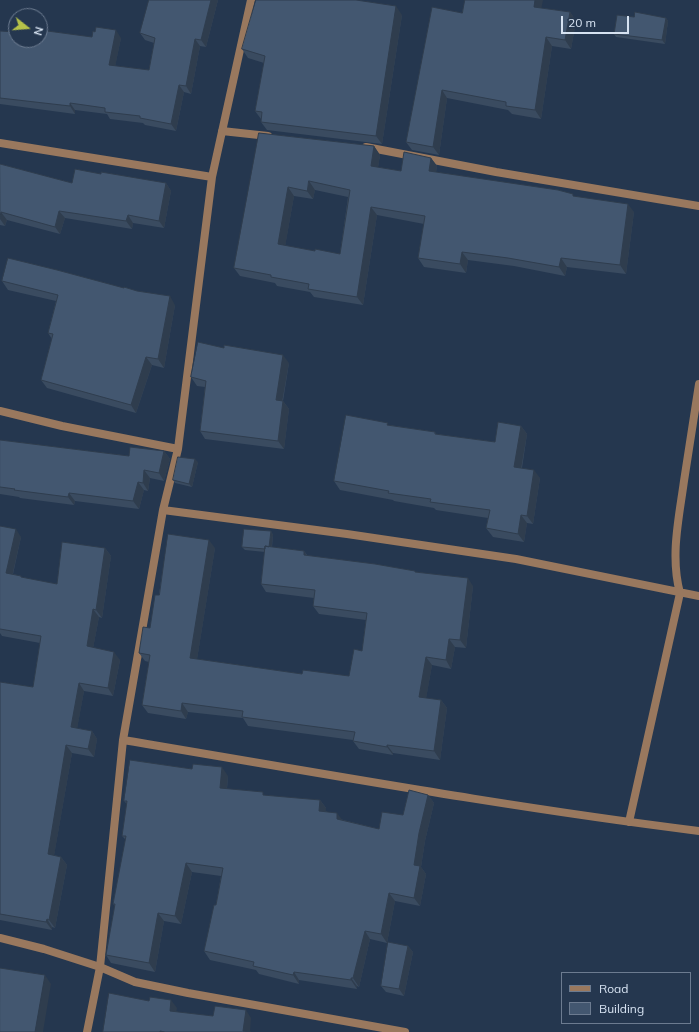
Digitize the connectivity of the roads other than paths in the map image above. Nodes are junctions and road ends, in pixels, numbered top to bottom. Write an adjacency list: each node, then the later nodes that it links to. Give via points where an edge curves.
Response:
1 (252, 0): 2 (street)
2 (222, 131): 3 (street); 6 (street)
3 (275, 137)
4 (0, 142): 6 (street)
5 (358, 146): 7 (street)
6 (212, 177): 10 (street)
7 (699, 206)
8 (699, 384): 12 (street, via 678,521 675,577)
9 (0, 411): 10 (street)
10 (178, 449): 11 (street)
11 (163, 510): 12 (street, via 516,559); 14 (street)
12 (680, 593): 13 (street); 15 (street)
13 (699, 596)
14 (123, 740): 15 (street, via 464,798); 18 (street)
15 (629, 822): 16 (street)
16 (699, 831)
17 (0, 938): 18 (street)
18 (100, 967): 19 (street, via 136,982); 20 (street)
19 (378, 1029): 21 (street)
20 (87, 1032)
21 (405, 1032)

